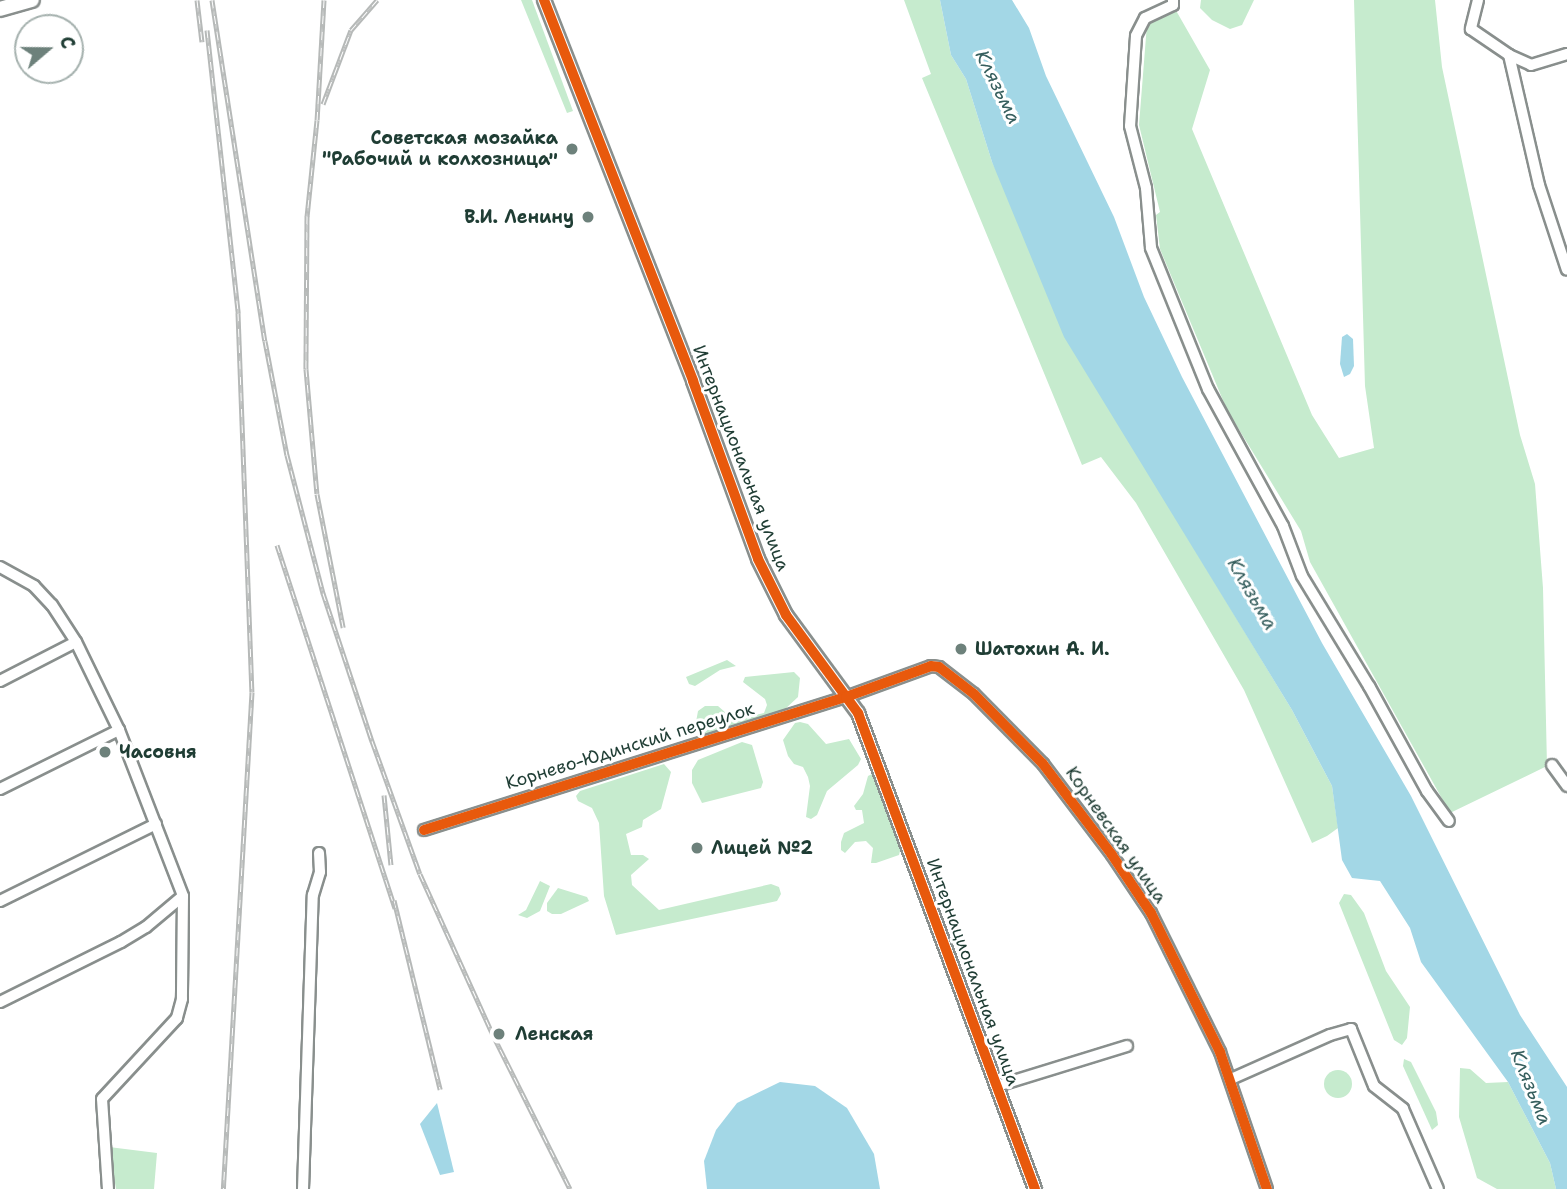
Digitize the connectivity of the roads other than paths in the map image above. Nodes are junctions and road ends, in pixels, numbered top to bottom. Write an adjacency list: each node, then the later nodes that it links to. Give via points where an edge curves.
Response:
1 (32, 0): 7 (main road)
2 (544, 0): 15 (street, Интернациональная улица, via 758,559 786,615)
3 (1186, 0): 6 (street)
4 (1478, 0): 10 (street, via 1471,29)
5 (0, 1): 7 (main road)
6 (1173, 2): 20 (street, via 1145,18 1136,36 1130,126 1146,188 1151,248 1208,389 1283,526 1302,576)
7 (16, 3): 8 (main road)
8 (0, 9)
9 (1567, 54): 10 (street, via 1531,65)
10 (1509, 55): 11 (street, via 1539,185)
11 (1567, 270)
12 (0, 567): 13 (street, via 34,586)
13 (76, 642): 14 (street); 16 (street)
14 (0, 681)
15 (846, 697): 22 (street, Корнево-Юдинский переулок); 28 (street, Корневская улица, via 935,666 974,694 1043,764 1112,855 1166,939); 29 (street, Интернациональная улица, via 861,721)
16 (119, 730): 19 (street); 21 (street)
17 (1552, 765): 18 (street)
18 (1567, 786)
19 (0, 789)
20 (1449, 821)
21 (156, 824): 24 (street); 25 (street)
22 (424, 830)
23 (319, 853): 31 (street, via 320,872 313,895)
24 (183, 896): 26 (street, via 121,942); 30 (street, via 182,999 177,1018 102,1099)
25 (0, 901)
26 (0, 1002)
27 (1127, 1046): 29 (street)
28 (1231, 1079): 33 (street, Корневская улица); 34 (street, via 1351,1029 1374,1086 1403,1109)
29 (997, 1086): 32 (street, Интернациональная улица)
30 (108, 1189)
31 (303, 1189)
32 (1035, 1189)
33 (1267, 1189)
34 (1438, 1189)

